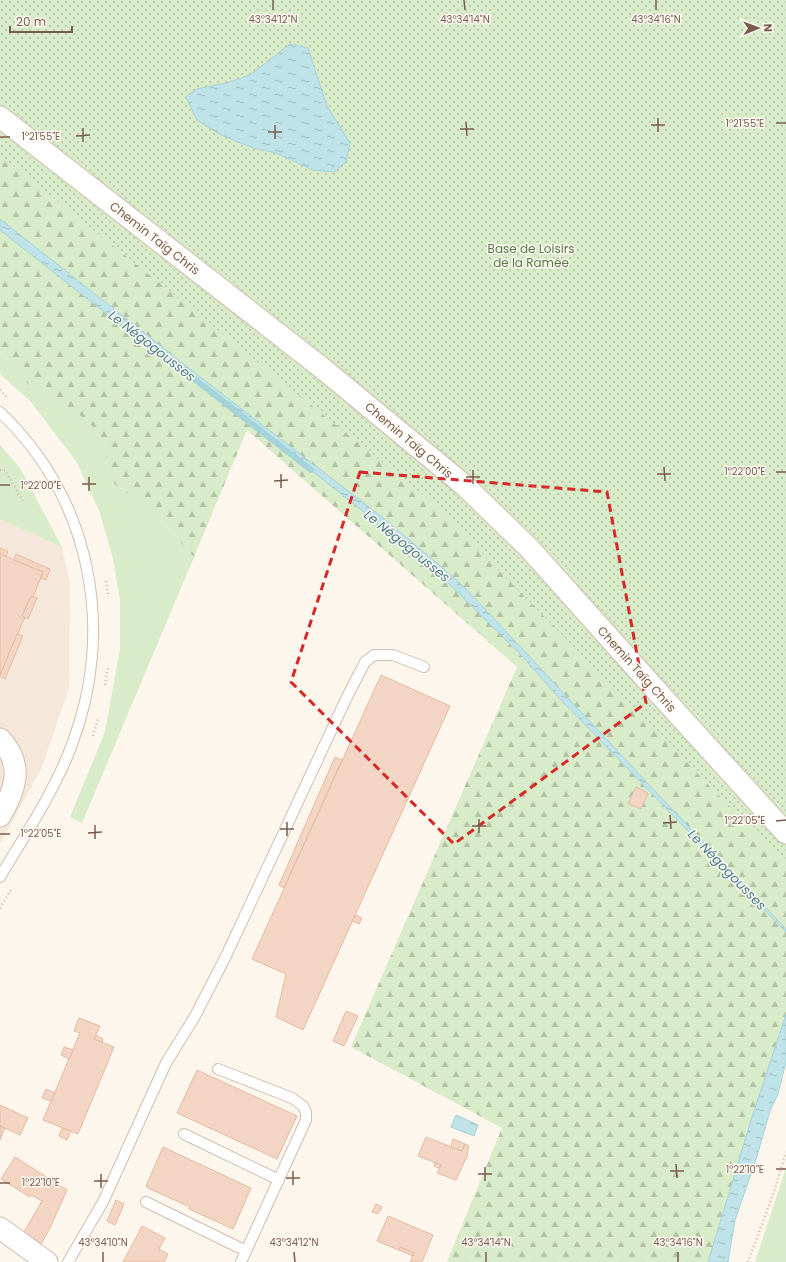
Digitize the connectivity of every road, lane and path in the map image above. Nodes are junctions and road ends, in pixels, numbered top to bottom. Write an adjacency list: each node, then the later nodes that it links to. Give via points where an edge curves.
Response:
1 (0, 117): 16 (street, Chemin Taïg Chris, via 322,368 464,485 529,548)
2 (0, 390): 3 (path)
3 (12, 402)
4 (0, 412): 17 (lane, via 41,460 67,506 90,583 94,643 84,712 71,748 42,807)
5 (0, 470): 6 (path, via 5,470)
6 (24, 503)
7 (105, 576): 8 (path)
8 (108, 596)
9 (109, 662): 11 (path)
10 (424, 667): 28 (lane, via 393,655 374,654 365,662 225,958 195,1016 166,1063 103,1202)
11 (105, 687)
12 (98, 717): 13 (path)
13 (92, 738)
14 (0, 739): 15 (street, via 13,759 15,774 14,787)
15 (0, 816)
16 (786, 833)
17 (0, 877)
18 (16, 881): 19 (path)
19 (0, 908)
20 (218, 1069): 23 (lane, via 292,1098 303,1106 306,1120)
21 (184, 1134): 23 (lane)
22 (786, 1152): 30 (path, via 775,1190)
23 (279, 1180): 26 (lane)
24 (146, 1202): 26 (lane)
25 (0, 1228): 27 (street)
26 (246, 1251): 29 (lane)
27 (48, 1262)
28 (68, 1262)
29 (241, 1262)
30 (748, 1262)

